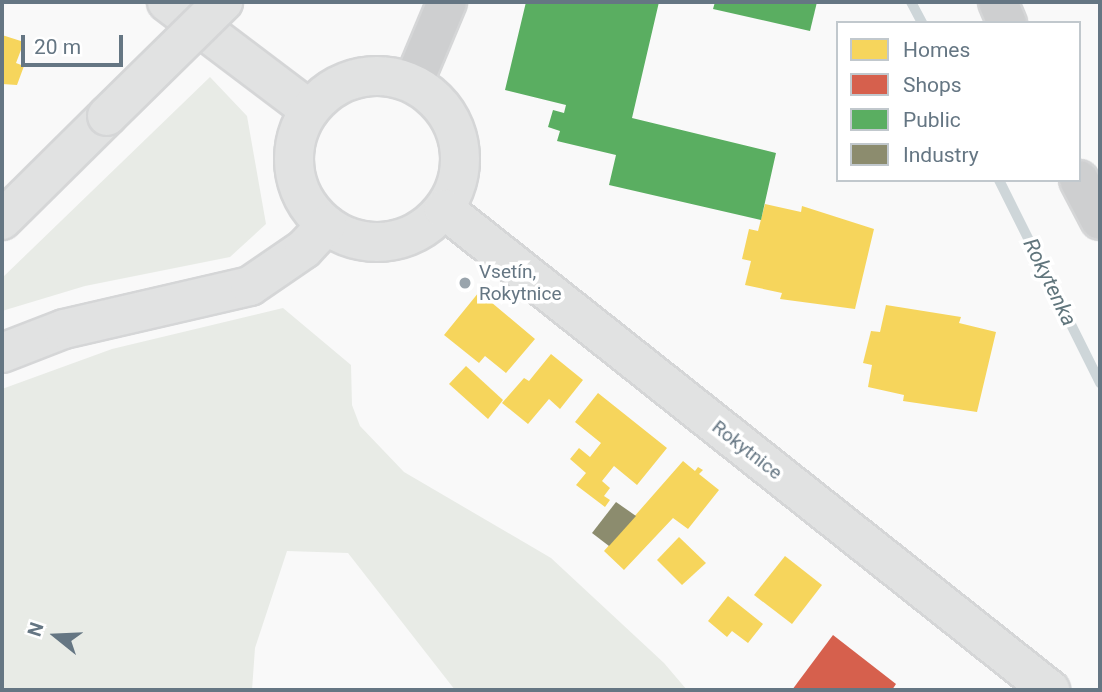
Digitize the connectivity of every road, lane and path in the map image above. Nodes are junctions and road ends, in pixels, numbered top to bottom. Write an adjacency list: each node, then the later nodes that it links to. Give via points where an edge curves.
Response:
1 (167, 2): 7 (main road)
2 (223, 2): 10 (main road, bridge)
3 (447, 2): 6 (street)
4 (998, 2): 5 (street)
5 (1006, 21)
6 (413, 83): 7 (main road, via 375,75 356,78 323,95); 9 (main road, via 443,106 459,140 459,179)
7 (310, 110): 12 (main road, via 299,128 295,170 304,199)
8 (1080, 182): 11 (street)
9 (444, 209): 12 (main road, via 426,227 386,242 351,238); 14 (main road, Rokytnice)
10 (5, 214)
11 (1100, 220)
12 (326, 225): 13 (main road, via 295,256 250,286 64,329)
13 (2, 353)
14 (1051, 690)

